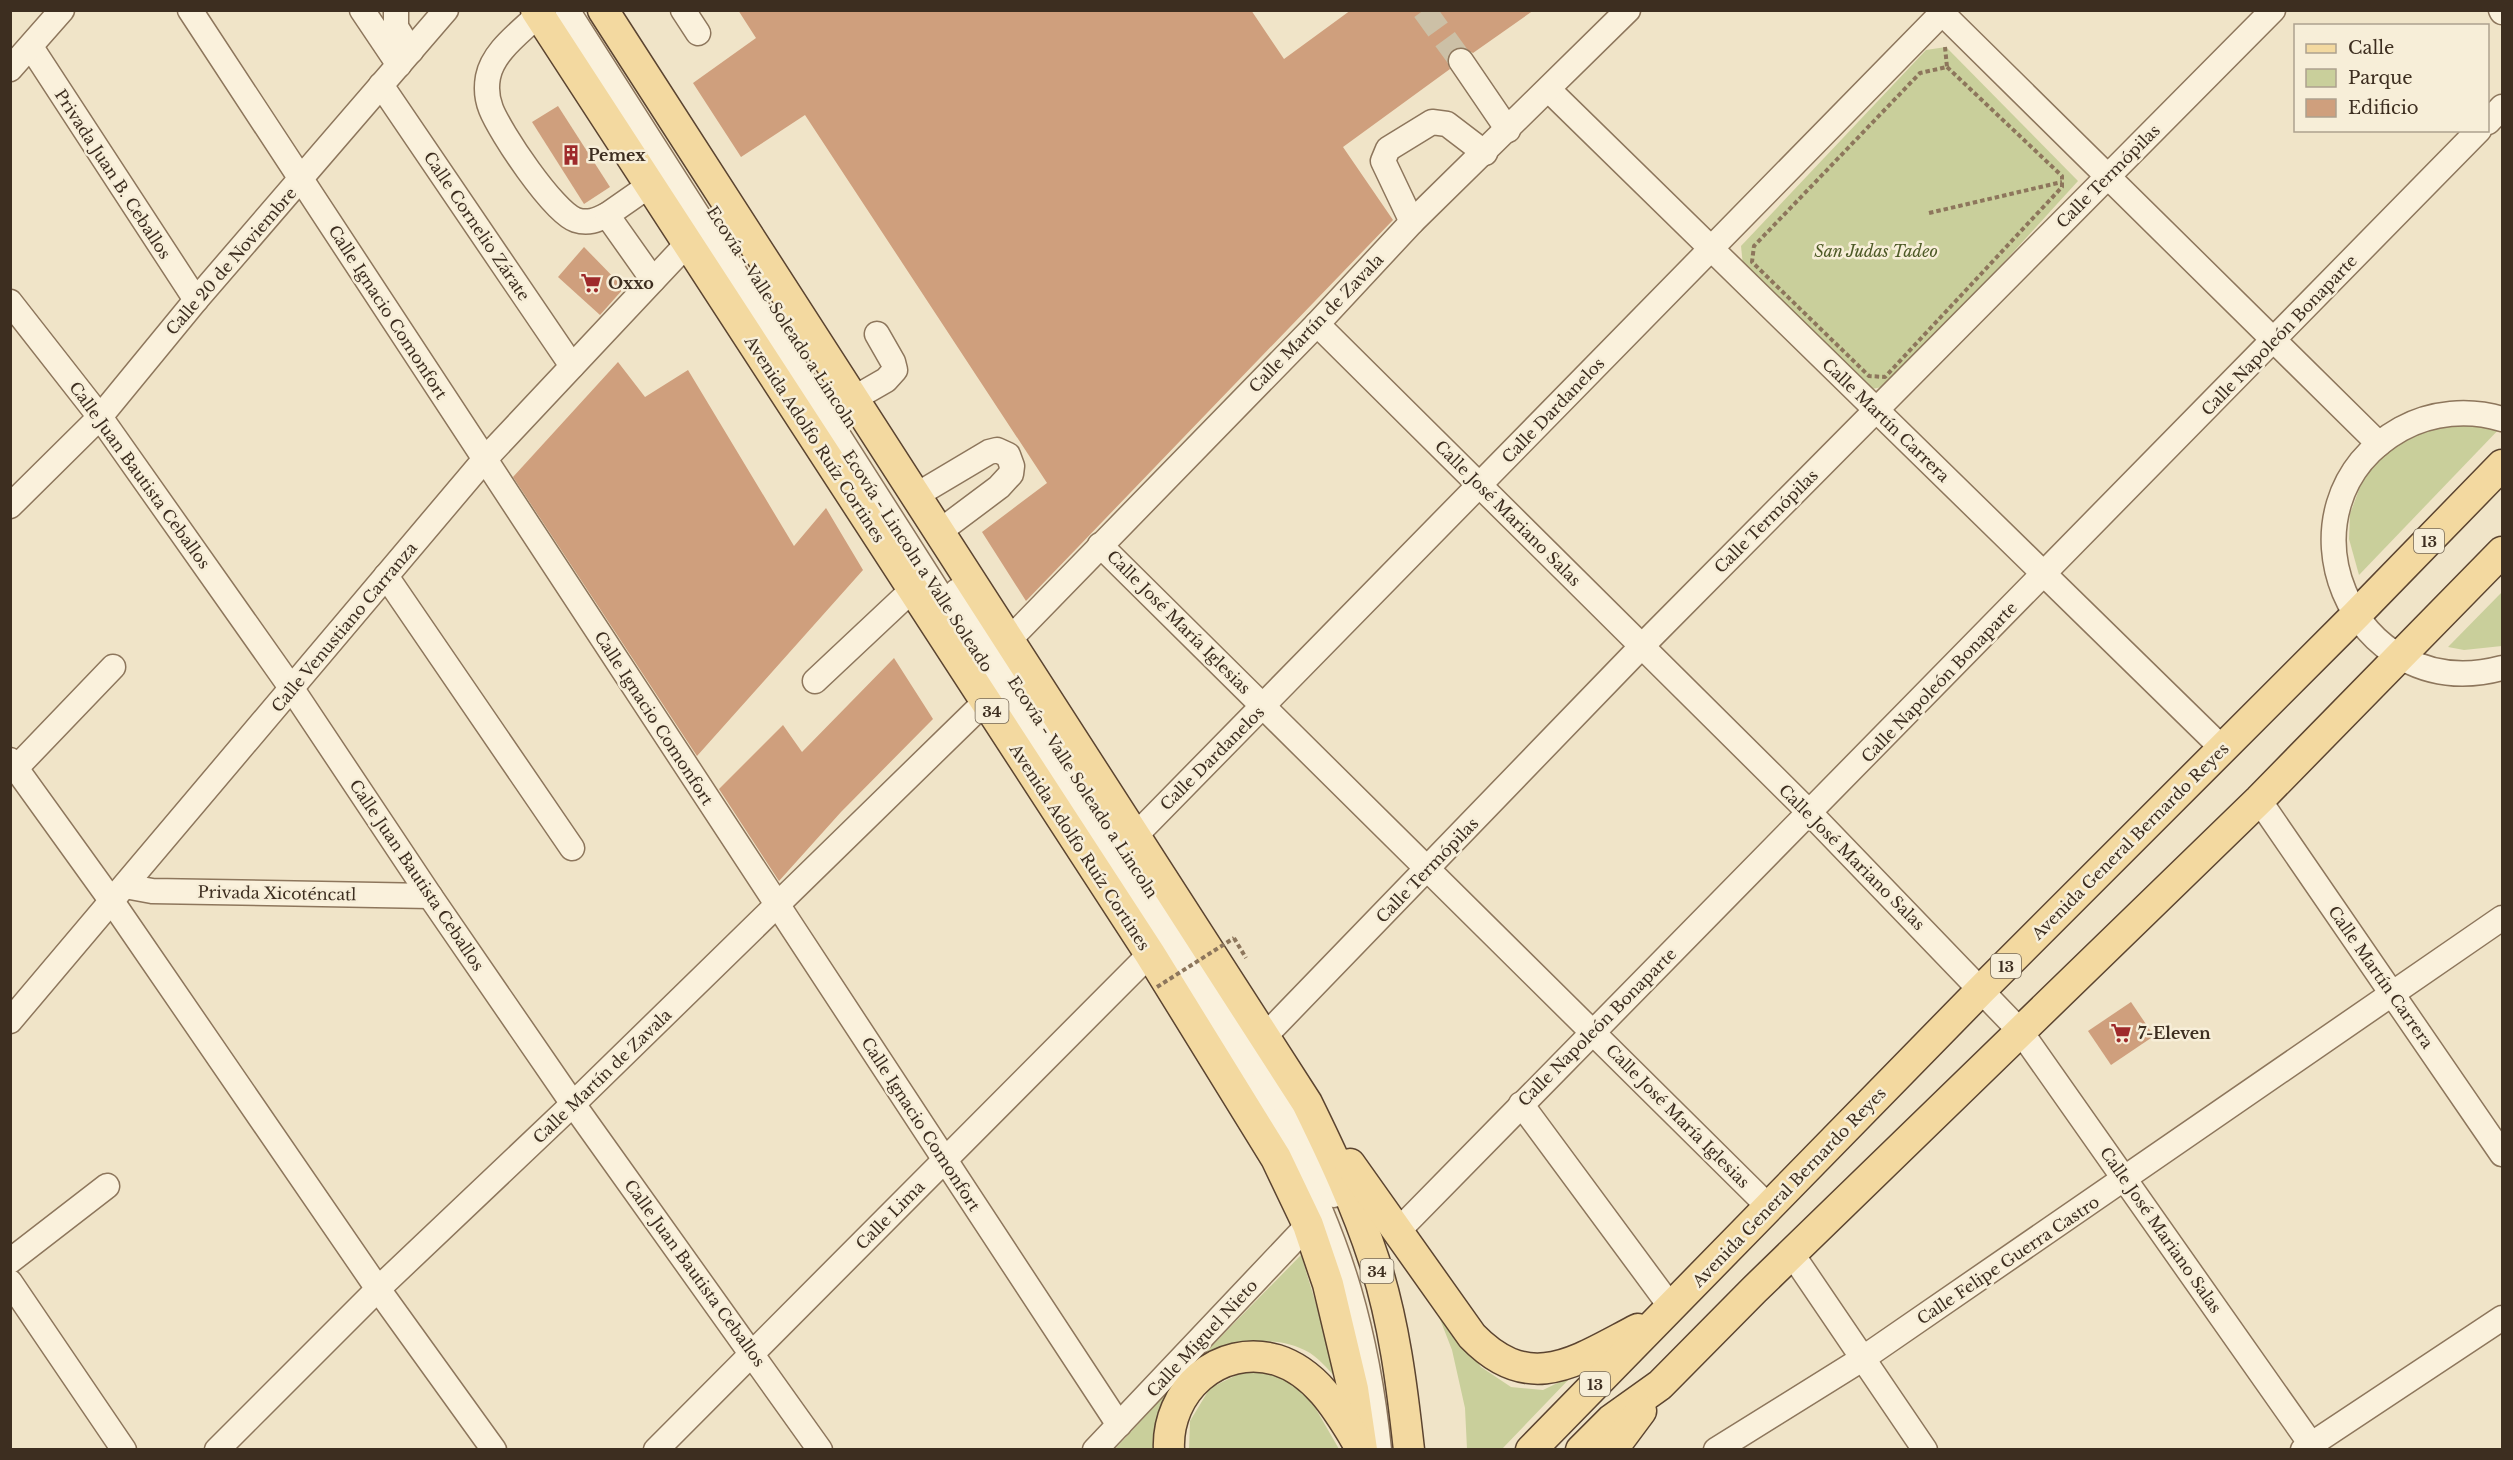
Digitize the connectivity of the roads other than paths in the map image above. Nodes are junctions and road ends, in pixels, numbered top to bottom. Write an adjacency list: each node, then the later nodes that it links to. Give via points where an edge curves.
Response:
1 (62, 10): 14 (street)
2 (190, 10): 26 (street, Calle Ignacio Comonfort)
3 (362, 10): 15 (street)
4 (396, 10): 15 (street, via 396,27)
5 (446, 10): 15 (street, Calle 20 de Noviembre)
6 (585, 10): 114 (street, Ecovía - Valle Soleado a Lincoln, via 1313,1150 1346,1225 1367,1288 1385,1367)
7 (603, 10): 39 (main road, 34)
8 (683, 10): 13 (street)
9 (1628, 10): 19 (street, Calle Martín de Zavala)
10 (2273, 10): 25 (street, Calle Termópilas)
11 (548, 12): 27 (main road, Avenida Adolfo Ruíz Cortines / 34); 28 (street, via 498,54 488,78 490,108 508,140 565,214 582,222); 113 (street, Ecovía - Lincoln a Valle Soleado, via 1287,1139 1317,1200 1349,1285 1370,1373)
12 (1942, 12): 25 (street); 31 (street, Calle Dardanelos)
13 (698, 33)
14 (31, 47): 17 (street); 33 (street, Privada Juan B. Ceballos)
15 (405, 58): 18 (street, Calle 20 de Noviembre)
16 (1461, 61): 22 (street)
17 (10, 69)
18 (381, 85): 26 (street, Calle 20 de Noviembre); 38 (street, Calle Cornelio Zárate)
19 (1549, 90): 22 (street, Calle Martín de Zavala); 31 (street, Calle Martín Carrera)
20 (2502, 106): 21 (street)
21 (2489, 120)
22 (1508, 130): 24 (street, Calle Martín de Zavala)
23 (2477, 132): 37 (street, Calle Napoleón Bonaparte)
24 (1485, 153): 29 (street, Calle Martín de Zavala); 29 (street, via 1447,124 1432,122 1388,149 1383,161)
25 (2107, 177): 37 (street); 40 (street, Calle Termópilas)
26 (301, 181): 33 (street, Calle 20 de Noviembre); 44 (street, Calle Ignacio Comonfort)
27 (650, 185): 28 (street); 30 (main road, Avenida Adolfo Ruíz Cortines / 34)
28 (607, 215): 32 (street)
29 (1412, 222): 35 (street, Calle Martín de Zavala)
30 (688, 243): 32 (street, Calle Venustiano Carranza); 54 (main road, Avenida Adolfo Ruíz Cortines / 34)
31 (1711, 249): 40 (street, Calle Martín Carrera); 46 (street, Calle Dardanelos)
32 (653, 280): 38 (street, Calle Venustiano Carranza)
33 (196, 300): 41 (street, Calle 20 de Noviembre)
34 (10, 302): 41 (street, Calle Juan Bautista Ceballos)
35 (1317, 324): 46 (street, Calle José Mariano Salas); 50 (street, Calle Martín de Zavala)
36 (877, 334): 39 (street, via 895,370 886,380)
37 (2274, 340): 43 (street); 52 (street, Calle Napoleón Bonaparte)
38 (572, 366): 44 (street, Calle Venustiano Carranza)
39 (853, 399): 47 (main road, 34)
40 (1877, 411): 52 (street, Calle Martín Carrera); 57 (street, Calle Termópilas)
41 (99, 417): 48 (street, Calle 20 de Noviembre); 62 (street, Calle Juan Bautista Ceballos)
42 (2502, 419): 43 (street, via 2463,413 2436,416 2410,424)
43 (2379, 444): 55 (street, via 2357,467 2334,525 2334,557 2341,588)
44 (485, 459): 53 (street, Calle Venustiano Carranza); 74 (street, Calle Ignacio Comonfort)
45 (2502, 465): 55 (main road, Avenida General Bernardo Reyes / 13)
46 (1480, 485): 57 (street, Calle José Mariano Salas); 64 (street, Calle Dardanelos)
47 (915, 496): 49 (main road, 34); 49 (street, via 989,452 1003,450 1008,455 1012,466 1006,481)
48 (10, 506)
49 (939, 532): 56 (main road, 34)
50 (1100, 545): 56 (street, Calle Martín de Zavala); 64 (street, Calle José María Iglesias)
51 (2502, 552): 58 (main road, 13)
52 (2044, 574): 65 (street, Calle Martín Carrera); 68 (street, Calle Napoleón Bonaparte)
53 (386, 576): 62 (street, Calle Venustiano Carranza); 70 (street)
54 (913, 589): 61 (street); 63 (main road, Avenida Adolfo Ruíz Cortines / 34)
55 (2355, 616): 58 (street, via 2376,640); 65 (main road, Avenida General Bernardo Reyes / 13)
56 (1008, 640): 69 (main road, 34)
57 (1641, 647): 68 (street, Calle José Mariano Salas); 71 (street, Calle Termópilas)
58 (2401, 658): 60 (street, via 2438,672 2478,674); 67 (main road, 13)
59 (113, 667): 66 (street)
60 (2502, 668)
61 (815, 681)
62 (292, 689): 72 (street, Calle Venustiano Carranza); 73 (street, Calle Juan Bautista Ceballos)
63 (986, 701): 74 (street, Calle Martín de Zavala); 76 (main road, Avenida Adolfo Ruíz Cortines / 34)
64 (1263, 706): 69 (street, Calle Dardanelos); 71 (street, Calle José María Iglesias)
65 (2223, 749): 77 (main road, Avenida General Bernardo Reyes / 13)
66 (13, 764): 72 (street)
67 (2259, 800): 78 (street, Calle Martín Carrera); 81 (main road, 13)
68 (1810, 813): 77 (street, Calle José Mariano Salas); 80 (street, Calle Napoleón Bonaparte)
69 (1135, 836): 82 (main road, 34)
70 (572, 848)
71 (1428, 869): 80 (street, Calle José María Iglesias); 82 (street, Calle Termópilas)
72 (119, 894): 73 (street, Privada Xicoténcatl, via 152,891); 79 (street, Calle Venustiano Carranza); 96 (street)
73 (430, 896): 84 (street, Calle Juan Bautista Ceballos)
74 (778, 906): 84 (street, Calle Martín de Zavala); 87 (street, Calle Ignacio Comonfort)
75 (2502, 918): 78 (street, Calle Felipe Guerra Castro)
76 (1150, 954): 87 (street, Calle Lima); 91 (main road, Avenida Adolfo Ruíz Cortines / 34, via 1276,1158)
77 (1982, 989): 81 (street, Calle José Mariano Salas); 90 (main road, Avenida General Bernardo Reyes / 13)
78 (2392, 994): 86 (street, Calle Martín Carrera); 88 (street, Calle Felipe Guerra Castro)
79 (10, 1021)
80 (1592, 1031): 85 (street, Calle Napoleón Bonaparte); 90 (street, Calle José María Iglesias)
81 (2021, 1032): 88 (street, Calle José Mariano Salas); 93 (main road, 13)
82 (1264, 1037): 83 (main road, 34)
83 (1307, 1103): 92 (main road); 115 (main road, 34, via 1350,1195 1375,1261 1400,1373)
84 (573, 1104): 96 (street, Calle Martín de Zavala); 99 (street, Calle Juan Bautista Ceballos)
85 (1521, 1104): 92 (street, Calle Napoleón Bonaparte); 97 (street)
86 (2502, 1154)
87 (945, 1160): 99 (street, Calle Lima); 103 (street, Calle Ignacio Comonfort)
88 (2126, 1179): 100 (street, Calle Felipe Guerra Castro); 104 (street, Calle José Mariano Salas)
89 (107, 1186): 94 (street)
90 (1769, 1206): 97 (main road, Avenida General Bernardo Reyes / 13)
91 (1308, 1225): 103 (street, Calle Miguel Nieto); 112 (main road, Avenida Adolfo Ruíz Cortines / 34, via 1341,1334)
92 (1397, 1232): 97 (main road, via 1472,1336 1487,1351 1516,1367 1534,1370 1573,1361)
93 (1792, 1254): 100 (street); 101 (main road, 13)
94 (10, 1261)
95 (10, 1282): 105 (street)
96 (378, 1289): 106 (street, Calle Martín de Zavala); 107 (street)
97 (1665, 1313): 116 (main road, Avenida General Bernardo Reyes / 13)
98 (2502, 1318): 104 (street)
99 (753, 1353): 108 (street, Calle Lima); 109 (street, Calle Juan Bautista Ceballos)
100 (1862, 1359): 119 (street, Calle Felipe Guerra Castro); 120 (street)
101 (1660, 1385): 102 (main road, 13); 118 (main road)
102 (1611, 1420): 117 (main road, 13); 118 (main road)
103 (1119, 1425): 110 (street, Calle Miguel Nieto)
104 (2310, 1448)
105 (124, 1449)
106 (217, 1449)
107 (494, 1449)
108 (656, 1449)
109 (820, 1449)
110 (1095, 1449)
111 (1169, 1449): 112 (main road, via 1170,1422 1179,1400 1193,1382 1233,1360 1257,1358 1277,1360 1316,1383)
112 (1362, 1449)
113 (1379, 1449)
114 (1395, 1449)
115 (1409, 1449)
116 (1532, 1449)
117 (1581, 1449)
118 (1612, 1449)
119 (1716, 1449)
120 (1925, 1449)

